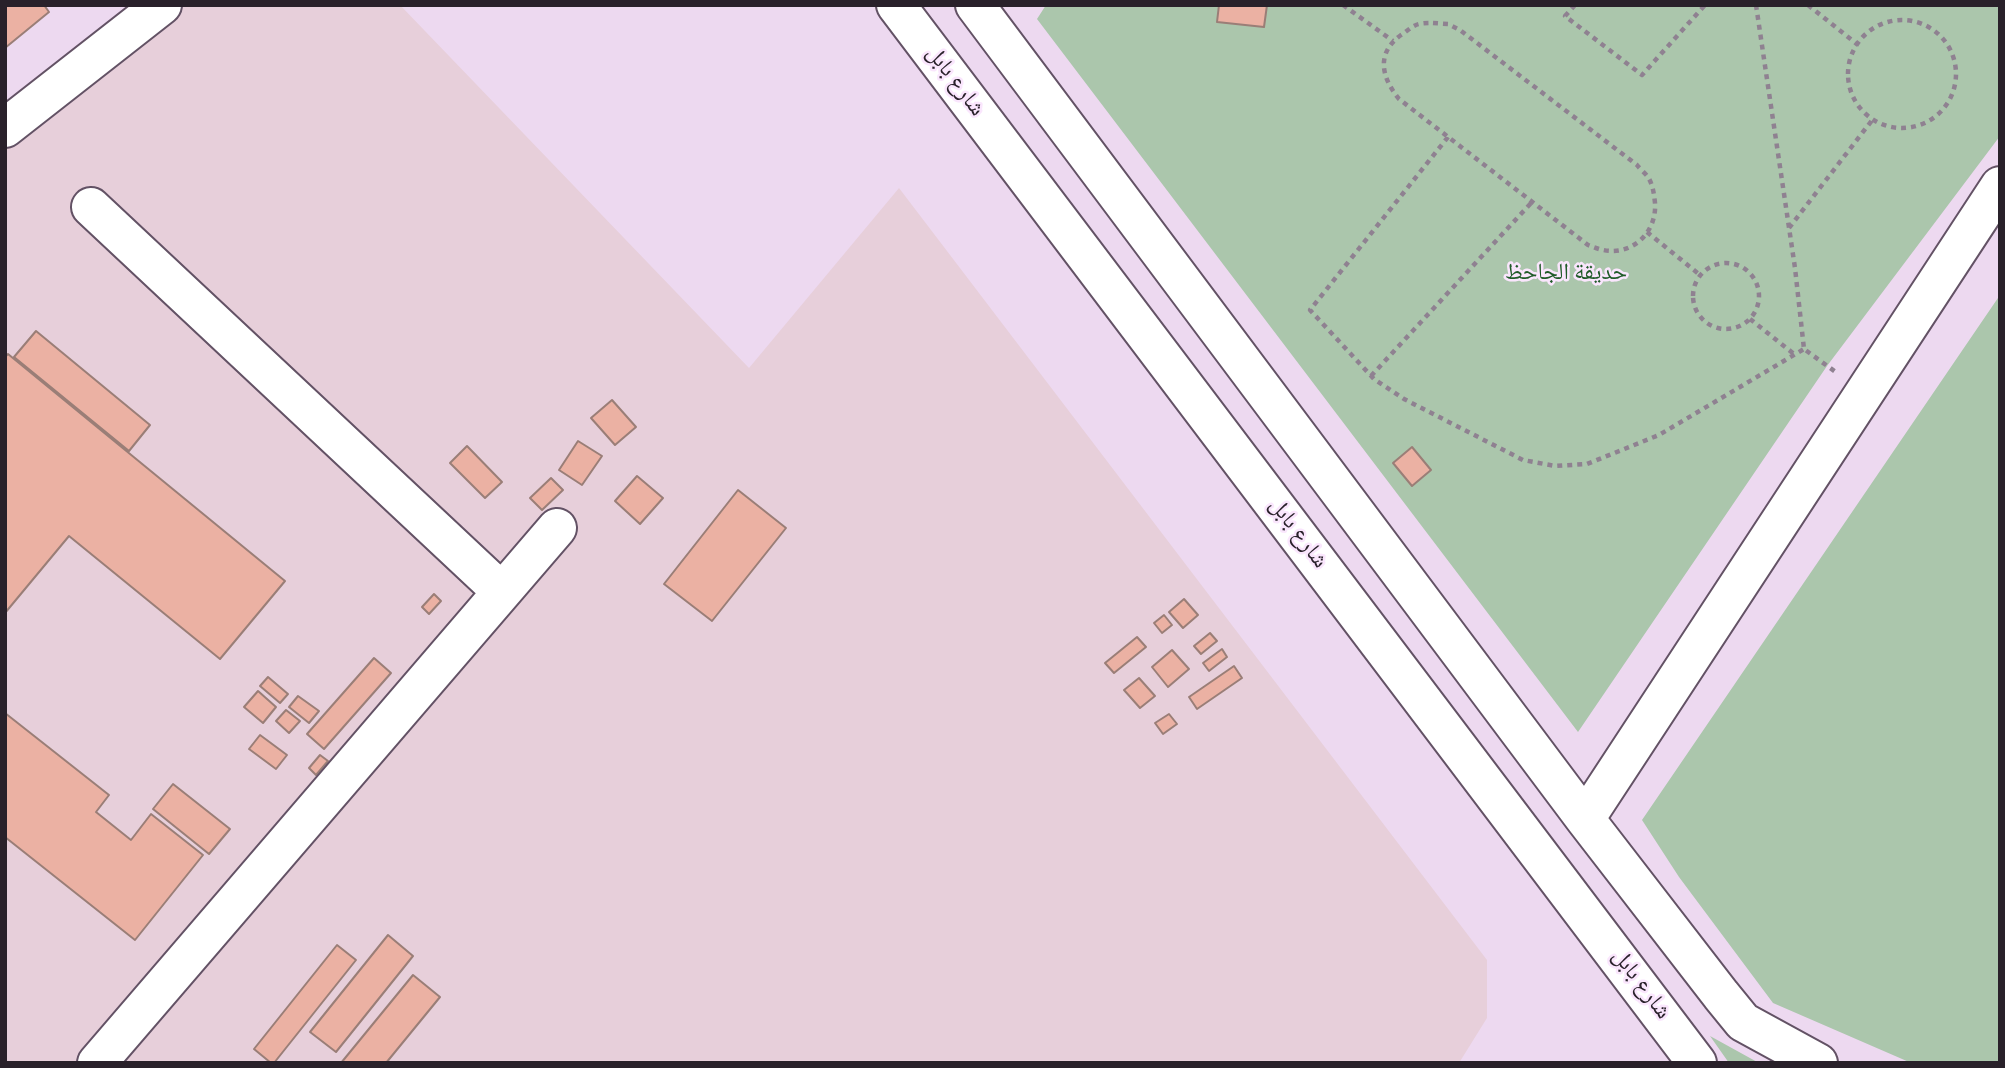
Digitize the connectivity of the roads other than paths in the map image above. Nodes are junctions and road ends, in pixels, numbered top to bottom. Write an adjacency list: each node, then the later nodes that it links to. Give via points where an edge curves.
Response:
1 (162, 5): 5 (street)
2 (896, 5): 4 (street, شارع بابل)
3 (979, 7): 4 (street); 10 (street)
4 (941, 65): 12 (street, شارع بابل)
5 (5, 128)
6 (2000, 186): 10 (street)
7 (91, 207): 9 (street)
8 (557, 528): 9 (street)
9 (502, 592): 13 (street)
10 (1585, 819): 11 (street)
11 (1721, 995): 12 (street); 15 (street, via 1743,1022)
12 (1674, 1029): 14 (street, شارع بابل)
13 (98, 1062)
14 (1697, 1063)
15 (1818, 1063)

